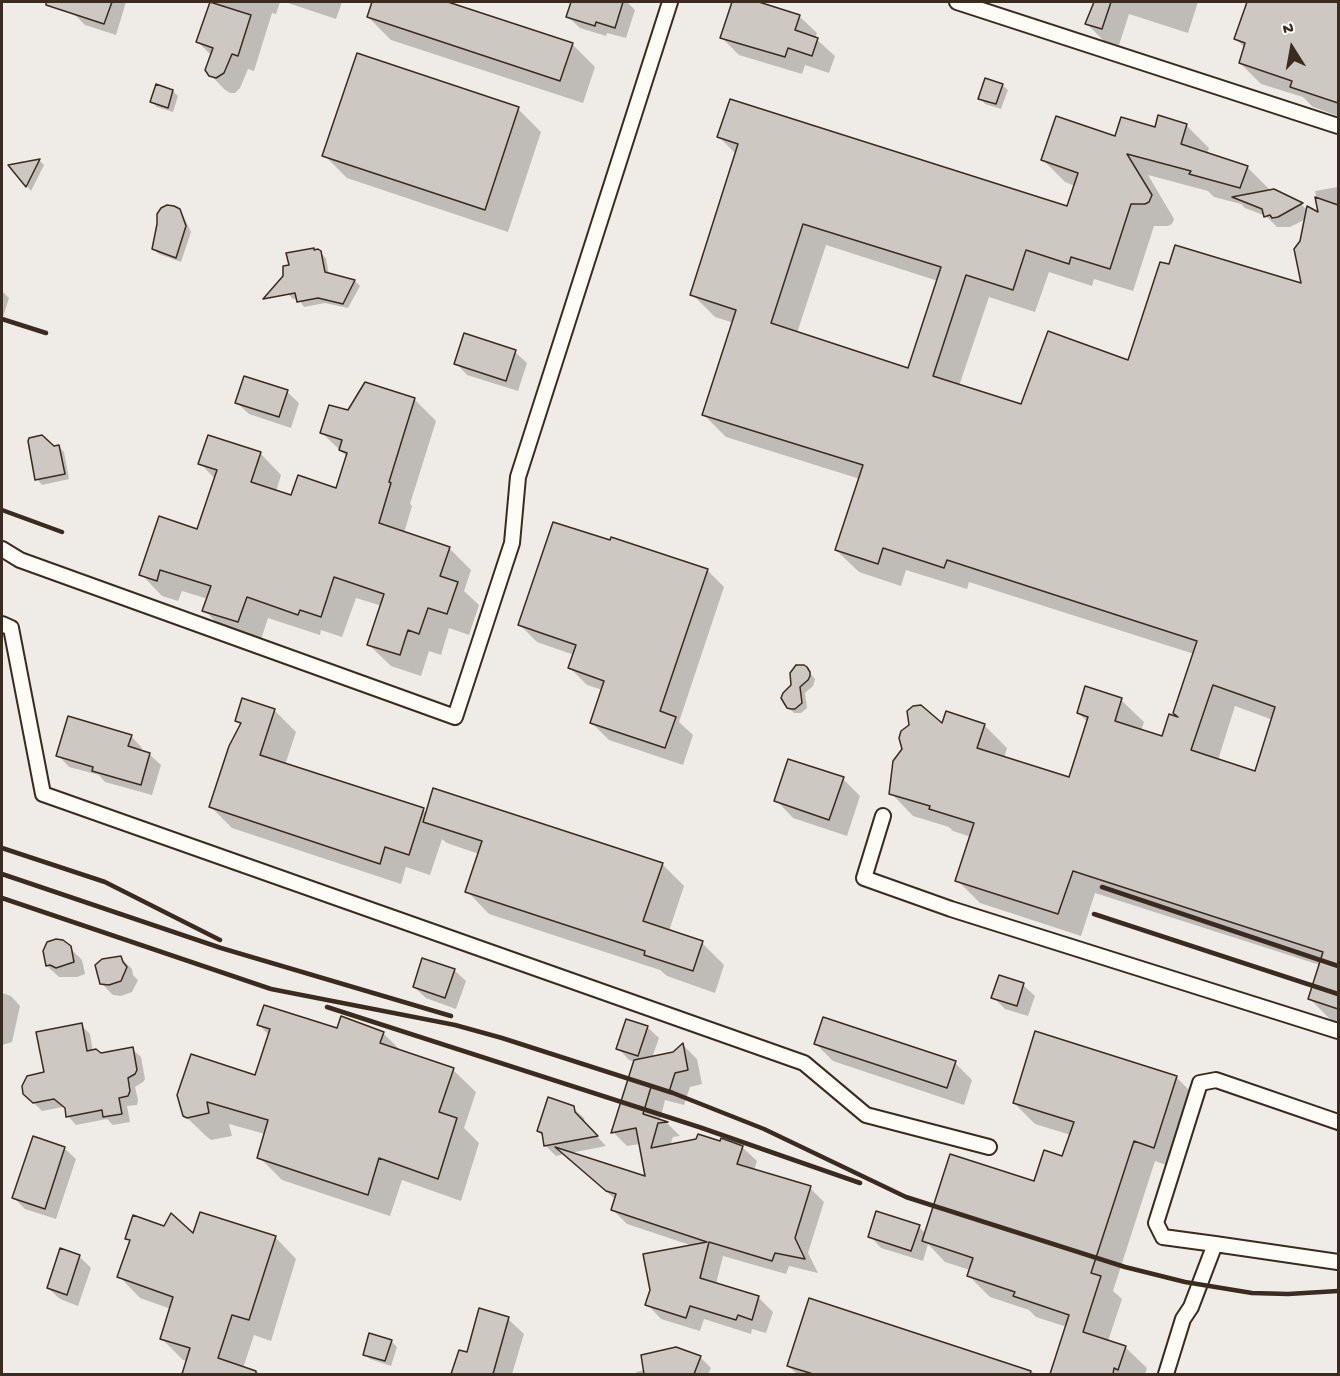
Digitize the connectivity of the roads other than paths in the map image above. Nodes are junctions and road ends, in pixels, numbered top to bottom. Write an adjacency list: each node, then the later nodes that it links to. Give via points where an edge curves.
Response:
1 (670, 2): 4 (lane, via 518,477 512,543 455,717 20,560)
2 (957, 2): 3 (lane)
3 (1338, 126)
4 (2, 549)
5 (2, 624): 9 (lane, via 11,628 43,794 804,1063 866,1115)
6 (883, 816): 7 (lane, via 864,878)
7 (1338, 1031)
8 (1338, 1122): 10 (lane, via 1216,1080 1200,1083 1156,1223 1163,1237)
9 (989, 1147)
10 (1215, 1244): 11 (lane); 12 (lane)
11 (1338, 1262)
12 (1166, 1374)

